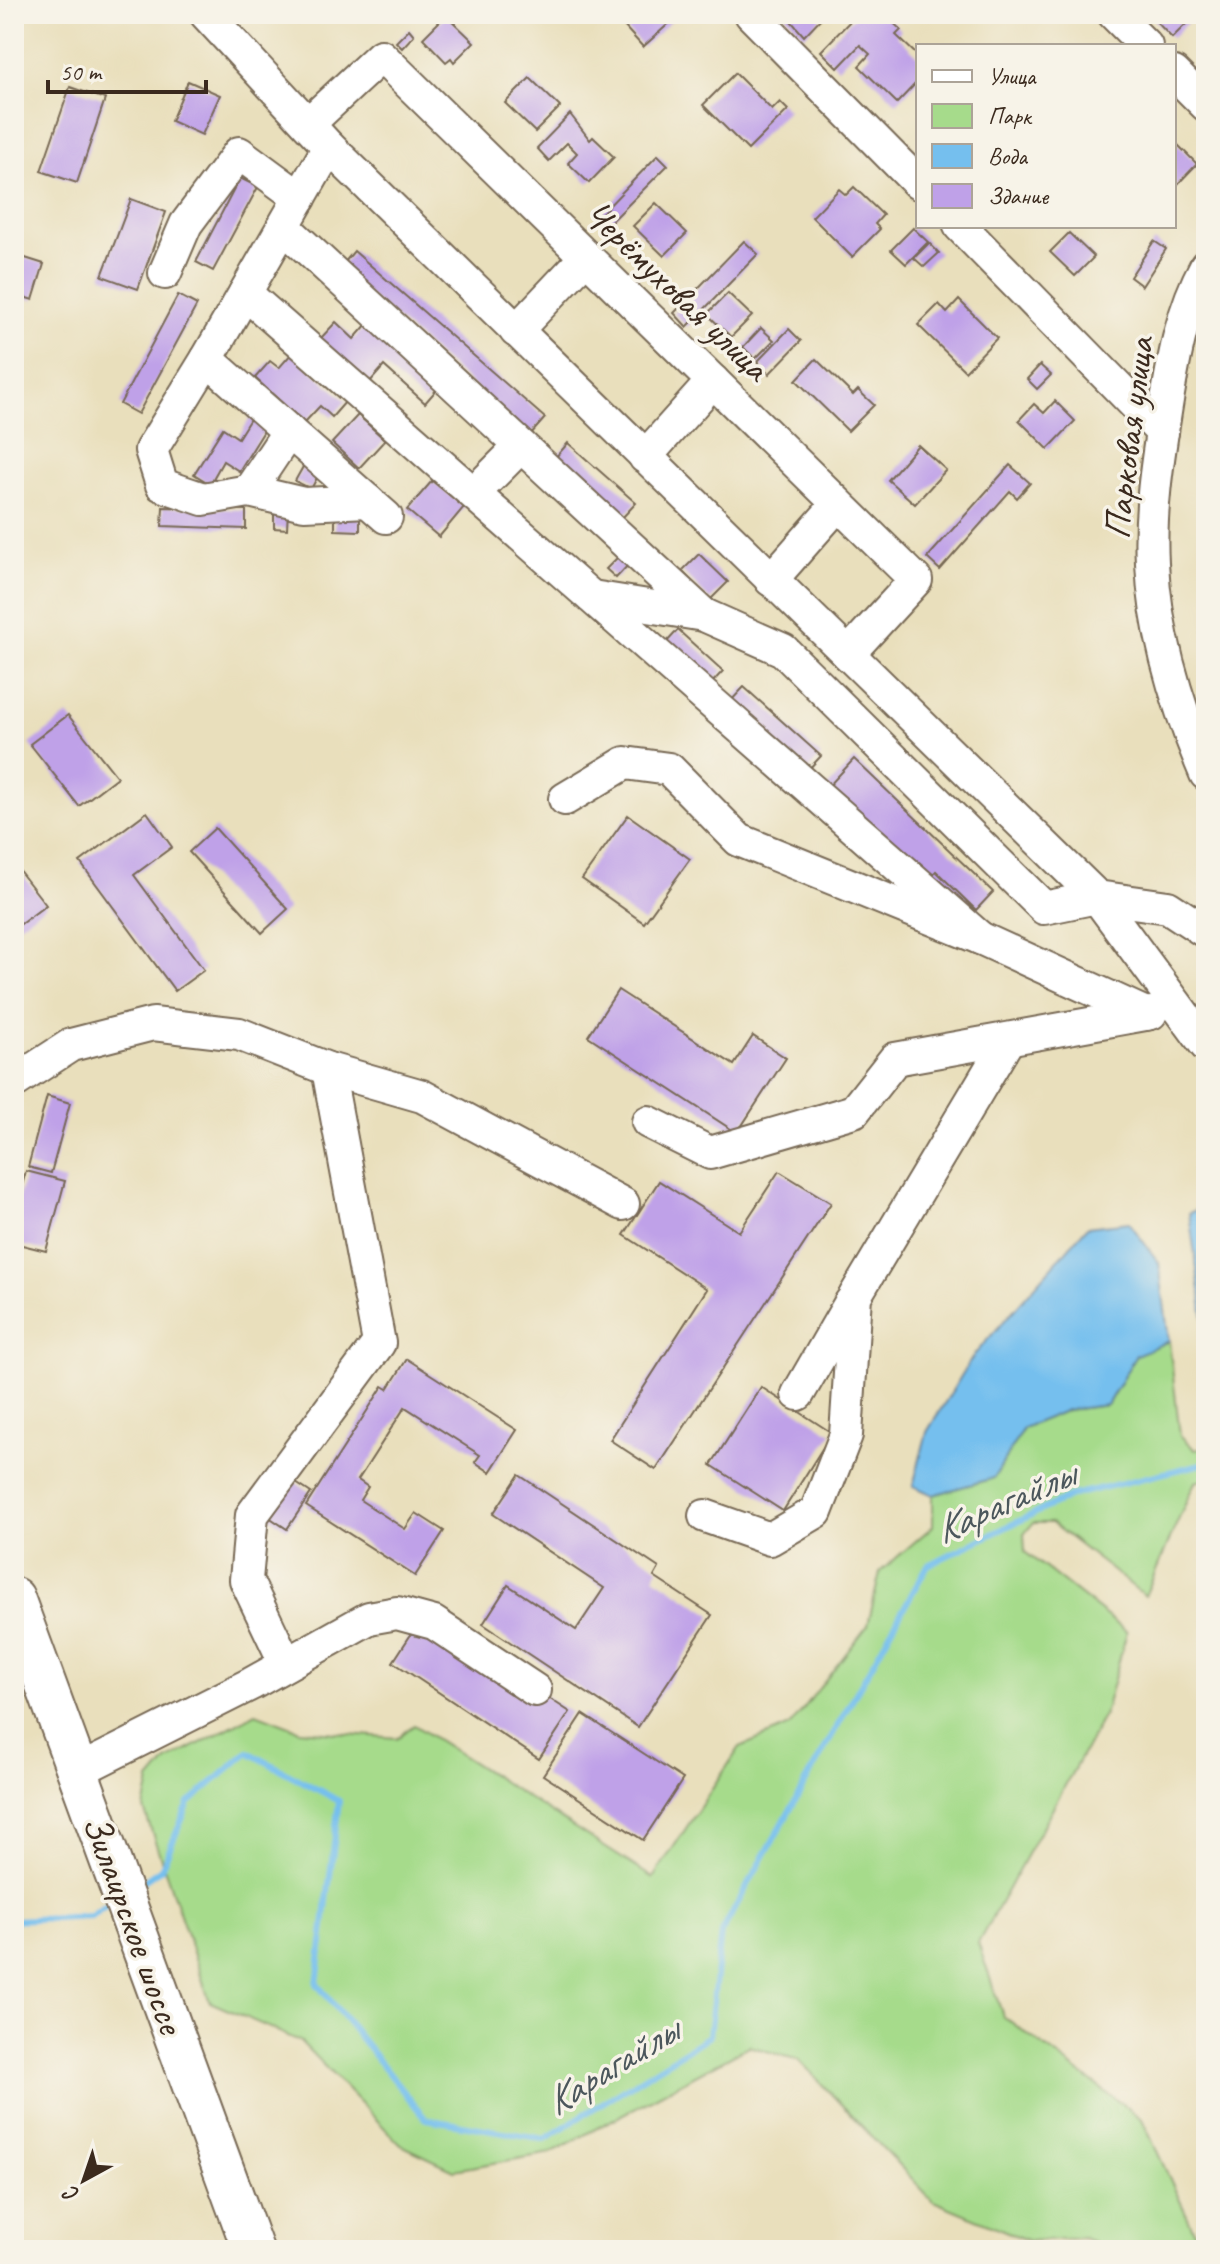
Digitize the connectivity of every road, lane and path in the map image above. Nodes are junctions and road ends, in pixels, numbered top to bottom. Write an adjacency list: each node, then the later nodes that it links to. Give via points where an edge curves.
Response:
1 (206, 14): 7 (street)
2 (751, 14): 8 (street)
3 (1114, 14): 4 (street)
4 (1144, 44)
5 (1176, 75): 6 (street)
6 (1206, 105)
7 (318, 136): 9 (street); 12 (street, Черёмуховая улица, via 381,56); 16 (street)
8 (916, 181)
9 (300, 198): 10 (street); 13 (street, via 239,153 186,224)
10 (284, 227): 15 (street); 21 (street)
11 (962, 228): 20 (street)
12 (586, 257): 16 (street); 18 (street, Черёмуховая улица)
13 (165, 273)
14 (1201, 286): 20 (street, Парковая улица, via 1175,351)
15 (245, 293): 17 (street); 24 (street)
16 (516, 331): 22 (street)
17 (207, 359): 19 (street); 23 (street, via 151,450 162,485 203,499)
18 (713, 381): 22 (street); 25 (street, Черёмуховая улица)
19 (289, 431): 23 (street); 23 (street, via 377,509 304,504)
20 (1162, 432): 30 (street, Парковая улица, via 1152,563 1160,624 1184,723)
21 (521, 446): 24 (street); 28 (street)
22 (645, 457): 26 (street)
23 (249, 491)
24 (474, 493): 27 (street)
25 (838, 504): 26 (street); 29 (street, Черёмуховая улица, via 916,580)
26 (771, 580): 29 (street)
27 (592, 597): 28 (street); 34 (street)
28 (704, 615): 32 (street, via 783,650 1044,908)
29 (848, 654): 32 (street)
30 (1206, 774)
31 (565, 799): 34 (street, via 625,763 669,769 739,840)
32 (1097, 897): 33 (street, via 1168,907); 35 (street)
33 (1206, 932)
34 (980, 938): 36 (street)
35 (1178, 1007): 36 (street); 38 (street)
36 (1146, 1014): 37 (street)
37 (1008, 1040): 41 (street, via 895,1059 854,1111 710,1153); 43 (street)
38 (1206, 1045)
39 (328, 1069): 40 (street, via 239,1034 153,1024 71,1045); 42 (street, via 422,1096); 47 (street, via 379,1343 252,1515 246,1580)
40 (14, 1082)
41 (648, 1122)
42 (623, 1204)
43 (855, 1296): 44 (street); 45 (street, via 846,1435 816,1512 770,1539)
44 (798, 1394)
45 (705, 1516)
46 (14, 1598): 49 (main road, Зилаирское шоссе)
47 (286, 1664): 48 (street, via 369,1618 397,1613 434,1623); 49 (street)
48 (535, 1690)
49 (78, 1771): 50 (main road, Зилаирское шоссе)
50 (253, 2250)

